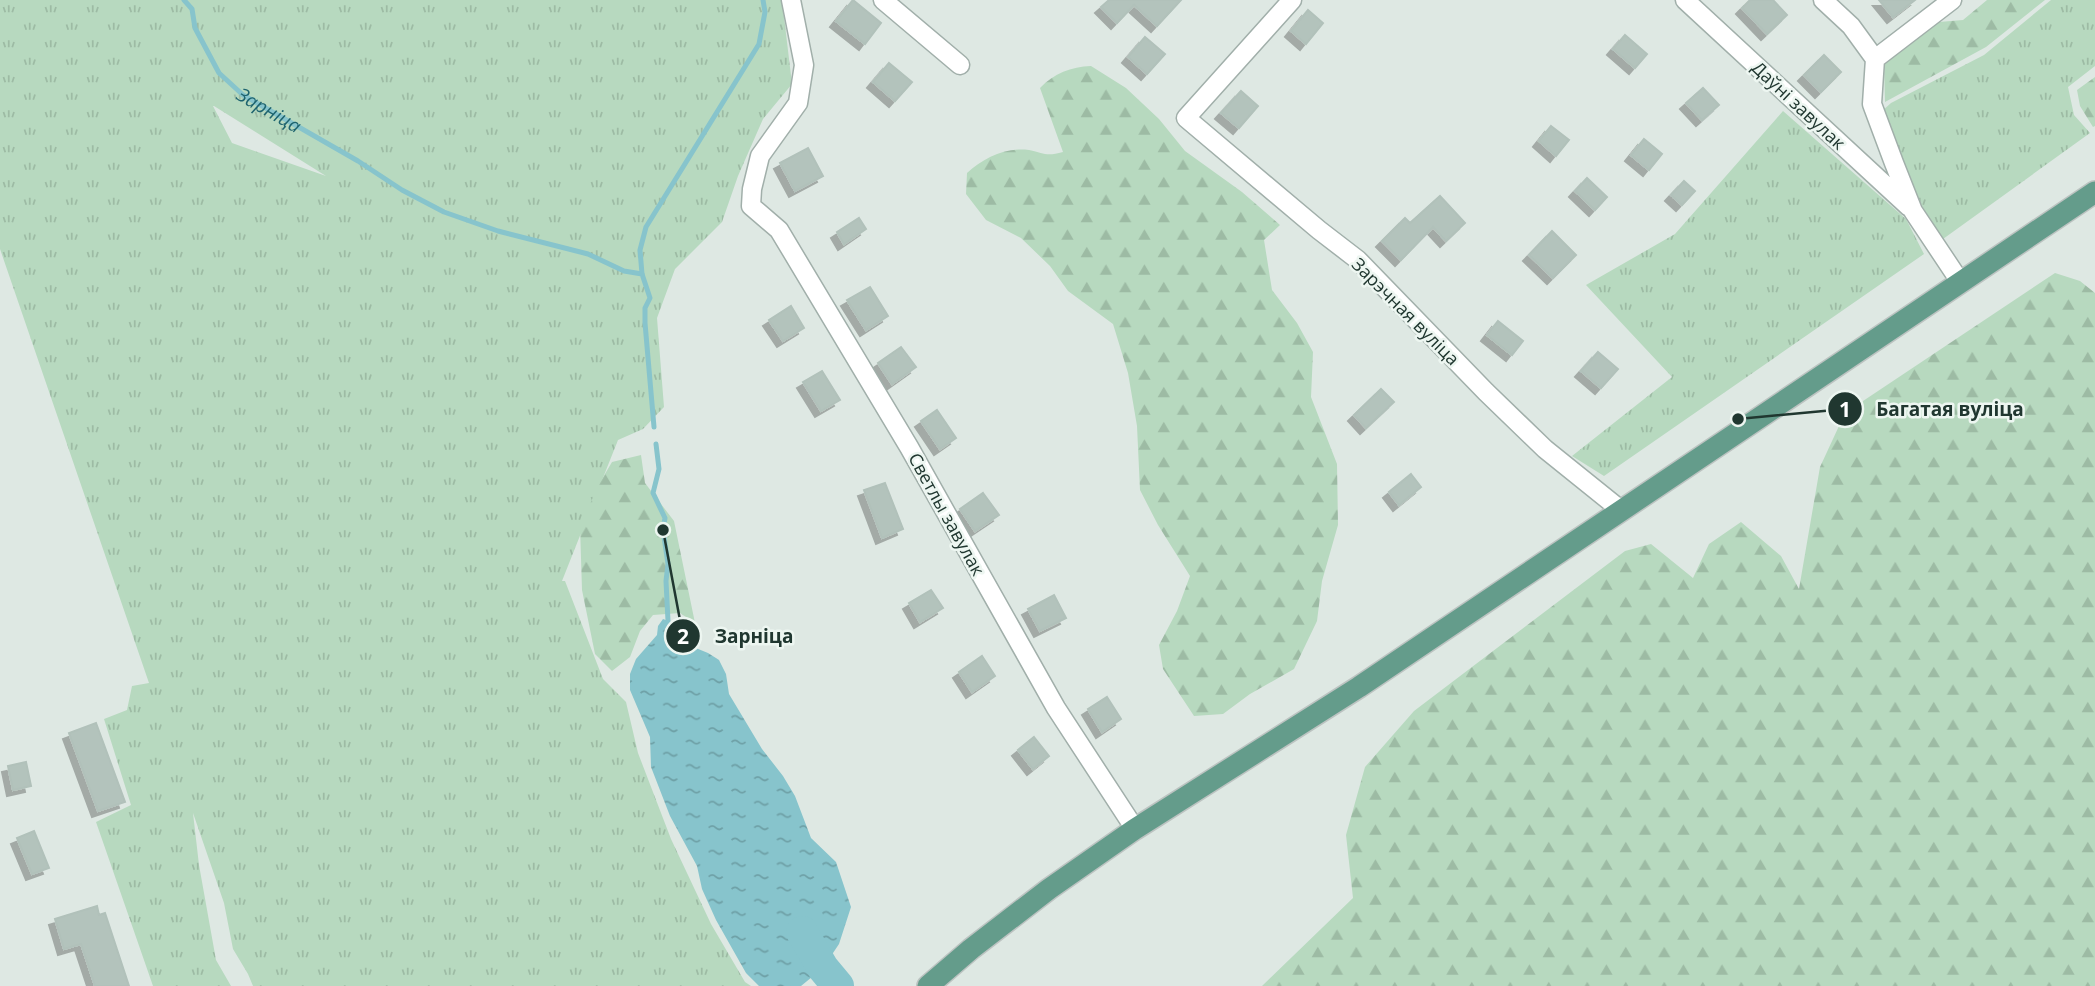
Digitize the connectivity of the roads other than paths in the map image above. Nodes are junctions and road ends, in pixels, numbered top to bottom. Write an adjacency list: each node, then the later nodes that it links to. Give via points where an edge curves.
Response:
1 (791, 0): 13 (street, Светлы завулак, via 804,65 798,103 760,156 751,206 779,230 909,447 1056,708)
2 (883, 0): 8 (street)
3 (1292, 0): 12 (street, Зарэчная вуліца, via 1185,118 1358,260 1545,449)
4 (1685, 0): 10 (street, Даўні завулак)
5 (1823, 0): 7 (street)
6 (1952, 0): 7 (street)
7 (1875, 58): 10 (street, via 1872,104)
8 (960, 65)
9 (2095, 192): 11 (main road)
10 (1913, 211): 11 (street)
11 (1961, 284): 12 (main road)
12 (1622, 511): 13 (main road, via 1359,687)
13 (1129, 820): 14 (main road)
14 (928, 986)

